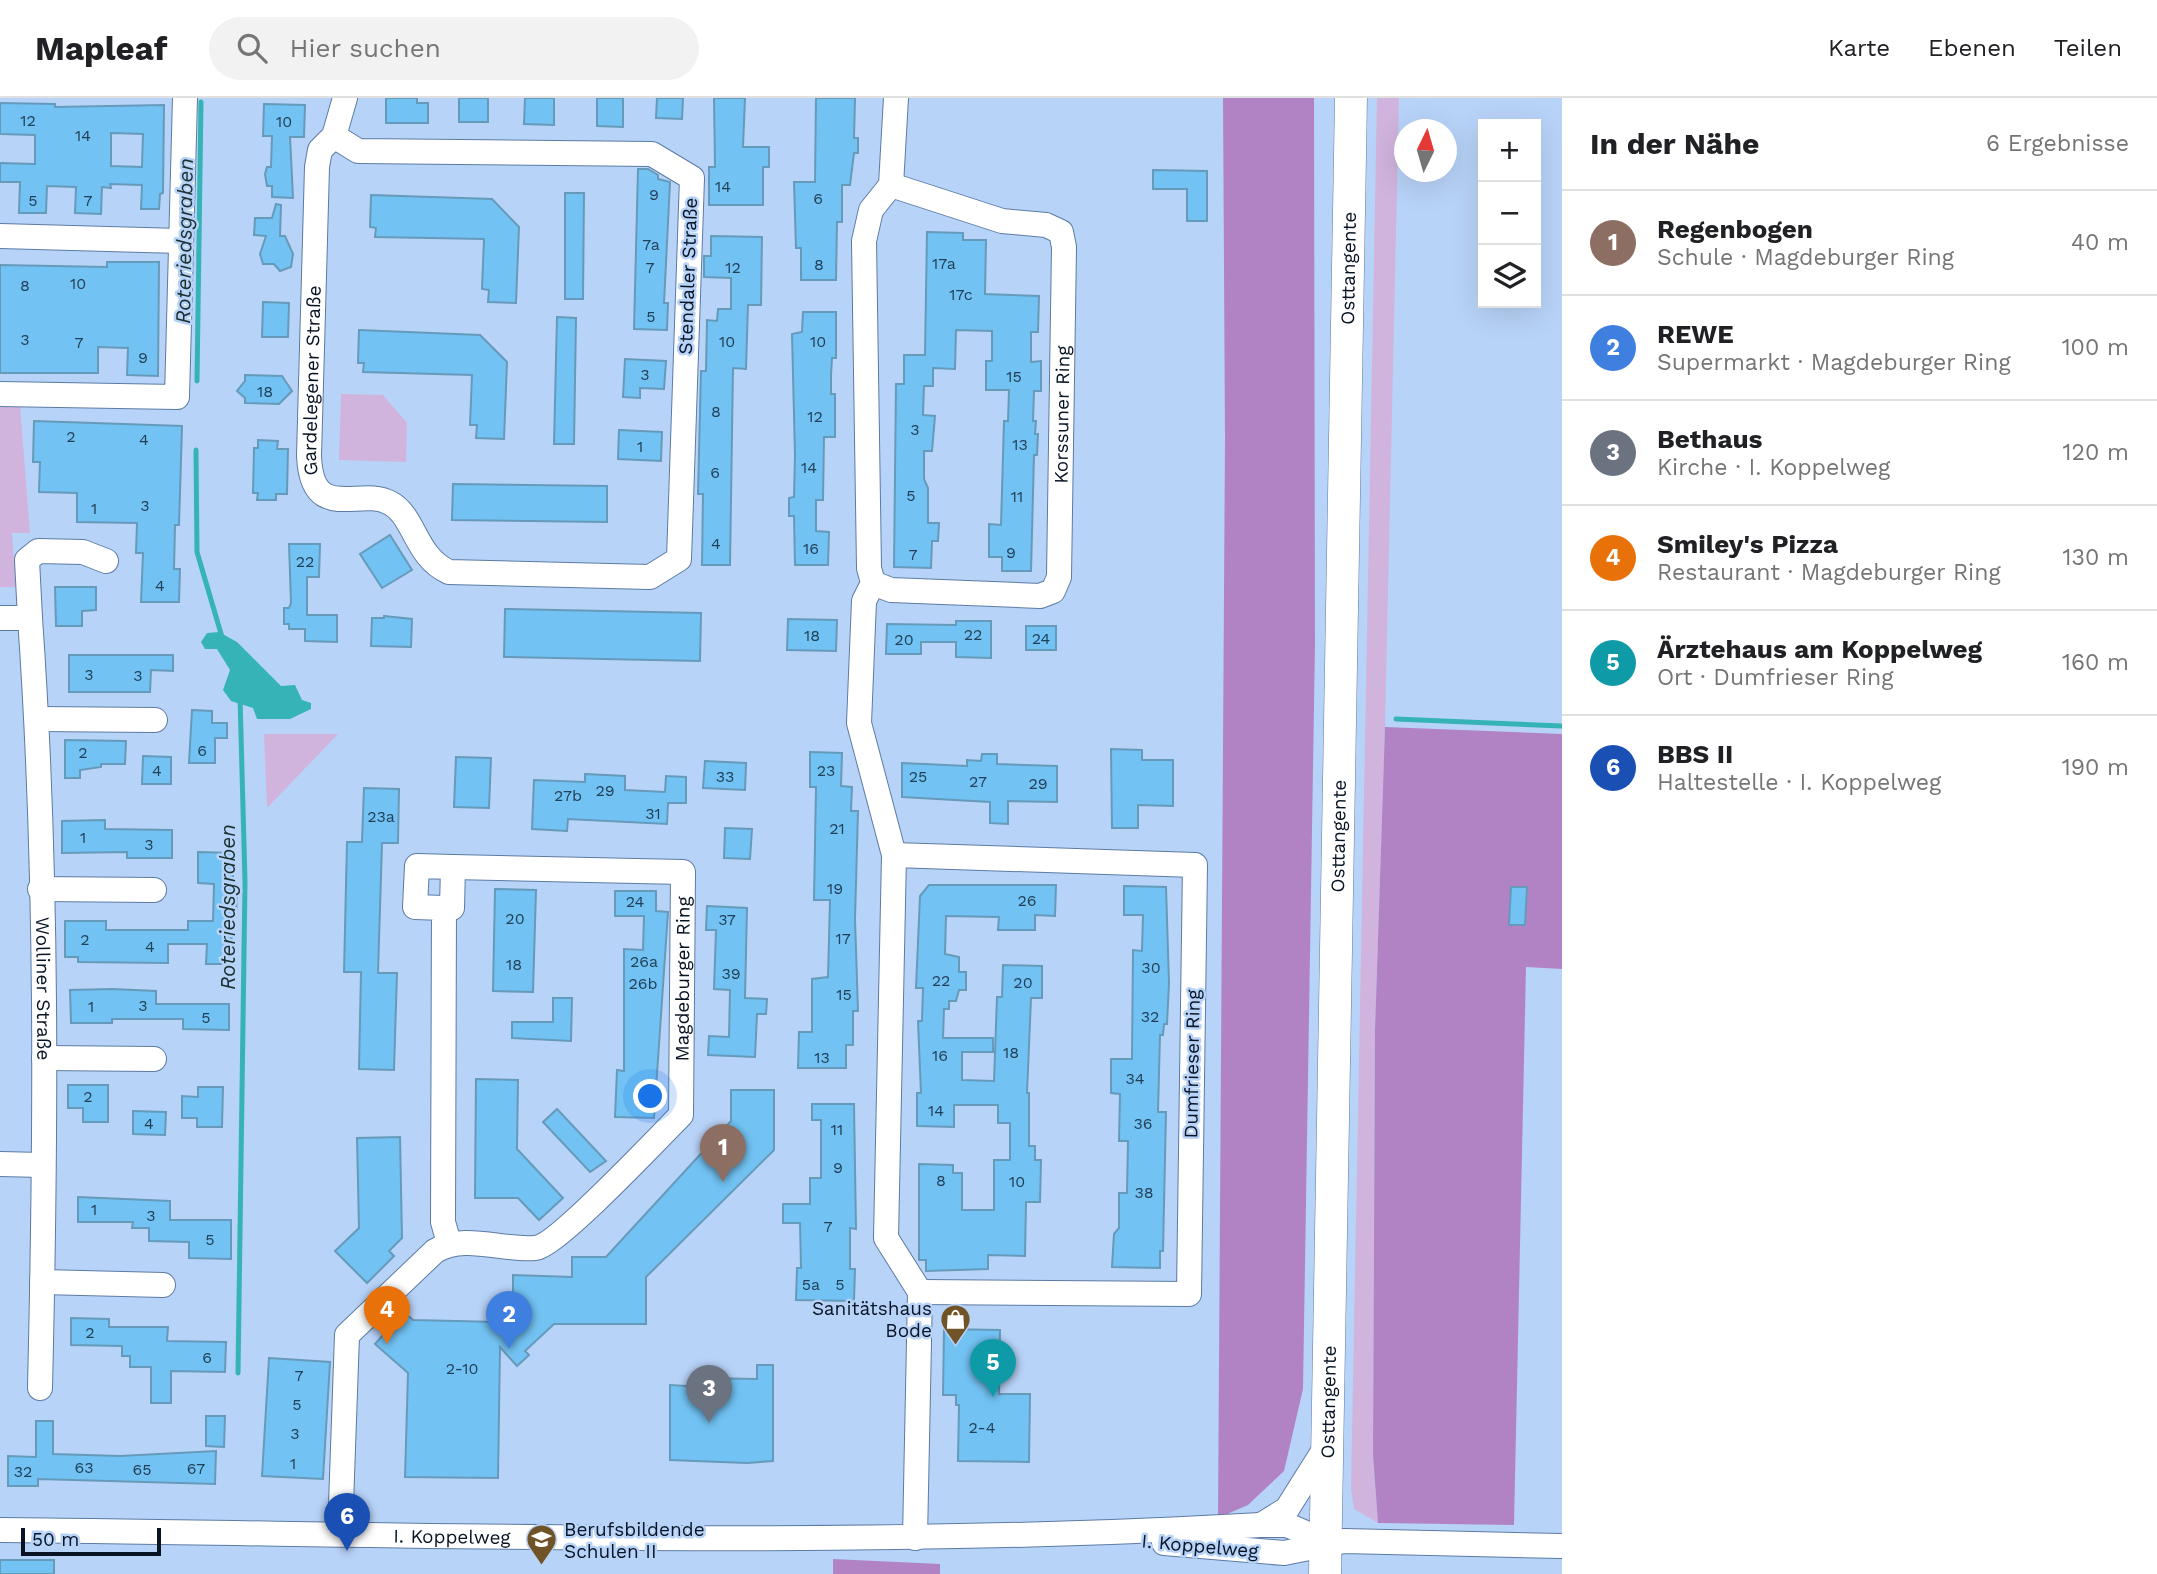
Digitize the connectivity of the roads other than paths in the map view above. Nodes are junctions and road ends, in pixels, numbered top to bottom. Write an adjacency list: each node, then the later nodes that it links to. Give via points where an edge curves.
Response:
1 (185, 98): 8 (street)
2 (345, 98): 5 (street, Gardelegener Straße)
3 (895, 98): 6 (street)
4 (1351, 98): 31 (main road, Osttangente)
5 (334, 136): 11 (street, Gardelegener Straße, via 320,150 317,167 309,456 314,483 338,500 387,501 397,507 433,565 449,572 650,576); 11 (street, Stendaler Straße, via 358,150 652,154 692,178 679,559)
6 (891, 185): 12 (street, via 871,211 864,241 869,568); 12 (street, Korssuner Ring, via 1002,221 1046,225 1061,232 1059,577 1053,591 1040,596 891,590)
7 (0, 236): 8 (street)
8 (180, 241): 9 (street, via 177,397)
9 (0, 394)
10 (106, 561): 14 (street, Wolliner Straße, via 83,552 38,551 27,561)
11 (666, 568)
12 (873, 583): 17 (street, via 864,601 859,723)
13 (0, 618): 14 (street)
14 (30, 618): 15 (street, Wolliner Straße)
15 (37, 719): 16 (street); 19 (street, Wolliner Straße)
16 (155, 720)
17 (894, 855): 29 (street, via 886,1238); 29 (street, Dumfrieser Ring, via 1195,865 1189,1294)
18 (453, 867): 21 (street, via 452,908); 21 (street, Magdeburger Ring, via 417,866 415,908); 26 (street, Magdeburger Ring, via 683,872 681,1115 564,1230 538,1249)
19 (40, 890): 20 (street); 22 (street, Wolliner Straße)
20 (154, 890)
21 (444, 908): 26 (street, via 443,1222)
22 (44, 1058): 23 (street); 25 (street, Wolliner Straße)
23 (154, 1059)
24 (0, 1164): 25 (street)
25 (42, 1165): 27 (street, Wolliner Straße)
26 (449, 1243): 34 (street, via 346,1335)
27 (42, 1282): 28 (street); 30 (street, Wolliner Straße)
28 (163, 1285)
29 (920, 1292): 36 (street)
30 (40, 1388)
31 (1329, 1443): 32 (street, I. Koppelweg, via 1287,1509); 37 (main road, Osttangente)
32 (1261, 1525): 35 (street, I. Koppelweg); 37 (street, I. Koppelweg, via 1287,1525)
33 (0, 1530): 34 (street, I. Koppelweg)
34 (340, 1533): 36 (street, I. Koppelweg)
35 (1072, 1536): 36 (street, I. Koppelweg); 37 (street, I. Koppelweg, via 1284,1553)
36 (915, 1538)
37 (1327, 1542): 38 (street, I. Koppelweg); 39 (main road, Osttangente)
38 (1562, 1546)
39 (1325, 1574)

